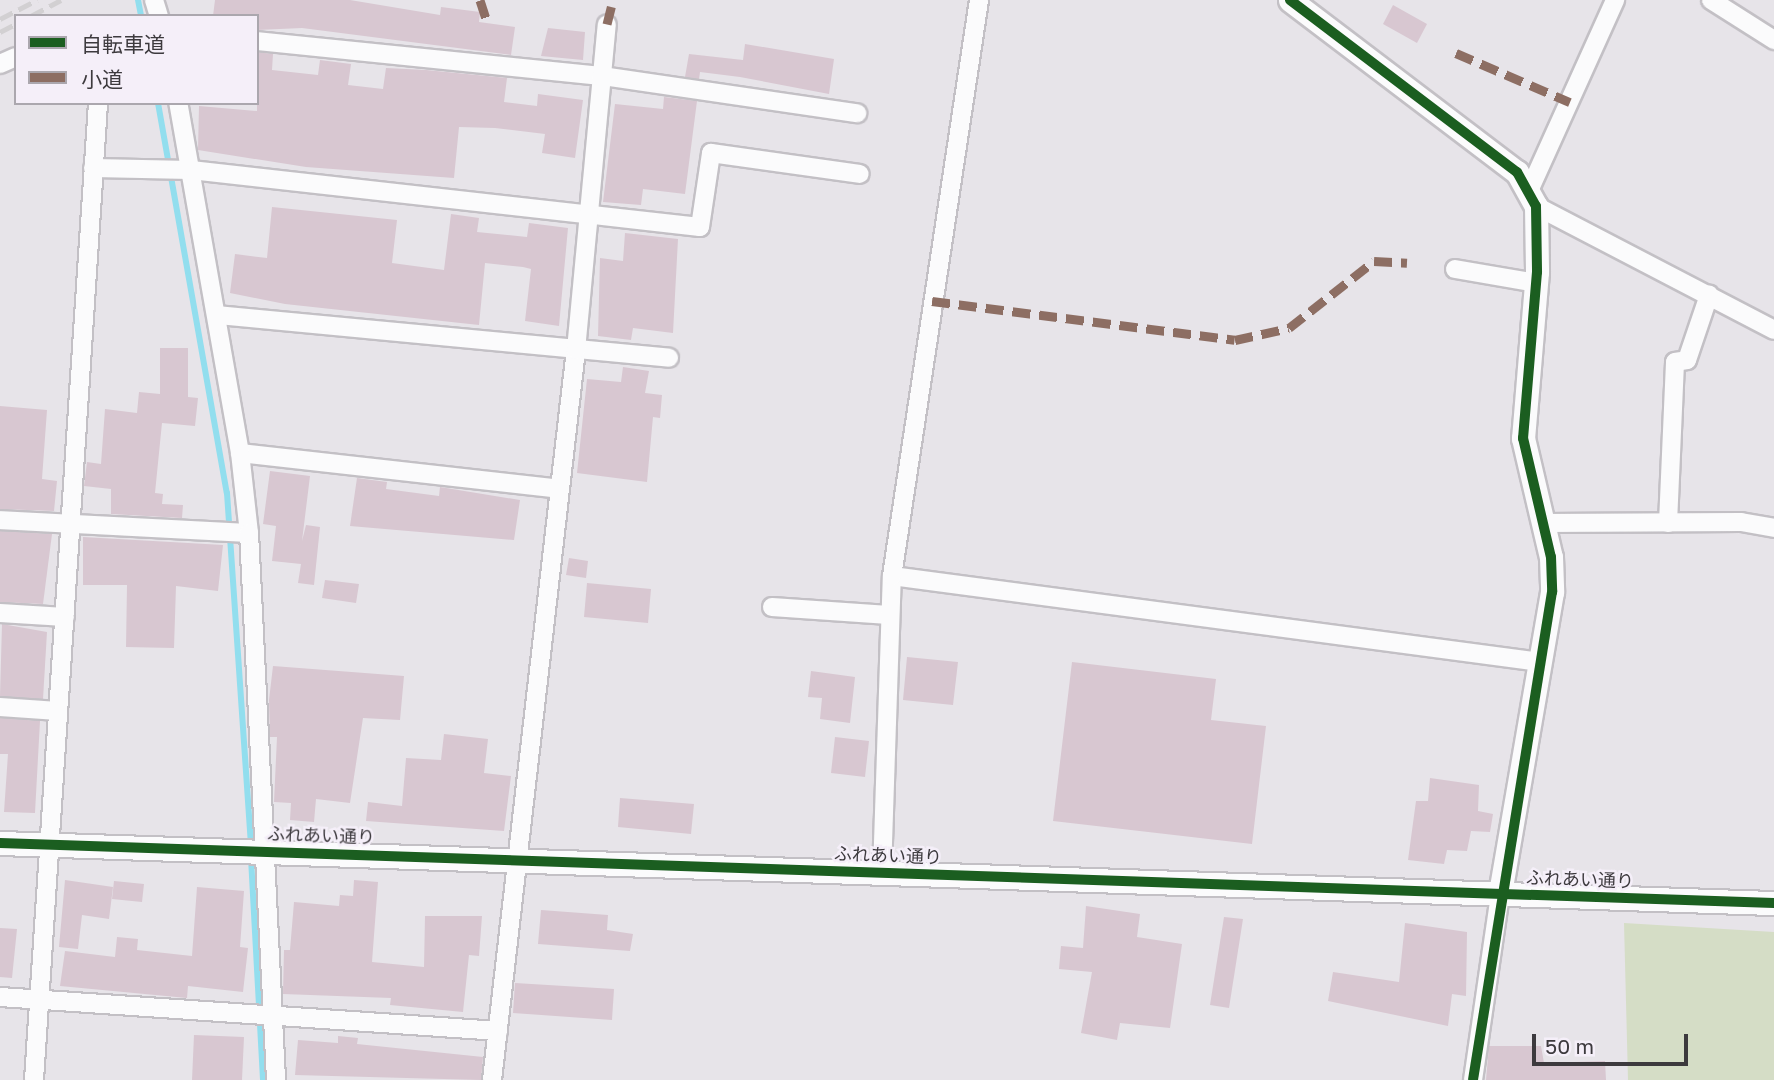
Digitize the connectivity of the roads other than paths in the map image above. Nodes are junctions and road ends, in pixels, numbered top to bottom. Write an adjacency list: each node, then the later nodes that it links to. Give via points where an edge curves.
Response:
1 (979, 0): 32 (street)
2 (1290, 0): 15 (street, via 1517,172)
3 (1615, 0): 15 (street)
4 (1710, 0): 6 (street)
5 (607, 24): 8 (street)
6 (1774, 40)
7 (259, 41): 8 (street)
8 (602, 76): 11 (street); 16 (street)
9 (98, 105): 12 (street)
10 (178, 105): 13 (street)
11 (857, 113)
12 (93, 168): 13 (street); 29 (street)
13 (191, 170): 16 (street); 20 (street)
14 (860, 174): 16 (street, via 711,153 700,227)
15 (1532, 199): 18 (street); 19 (street)
16 (588, 211): 22 (street)
17 (1455, 270): 18 (street)
18 (1536, 283): 27 (street, via 1523,438)
19 (1709, 295): 21 (street); 28 (street, via 1686,360 1675,362)
20 (217, 315): 22 (street); 24 (street)
21 (1774, 330)
22 (576, 350): 23 (street); 25 (street)
23 (669, 358)
24 (240, 453): 25 (street); 31 (street)
25 (559, 489): 43 (street)
26 (0, 520): 29 (street)
27 (1543, 523): 28 (street); 37 (street, via 1552,592)
28 (1668, 523): 30 (street)
29 (72, 524): 31 (street); 36 (street)
30 (1774, 528)
31 (248, 533): 42 (street)
32 (892, 576): 35 (street); 37 (street)
33 (772, 607): 35 (street)
34 (0, 613): 36 (street)
35 (890, 615): 44 (street)
36 (65, 617): 39 (street)
37 (1540, 663): 45 (street)
38 (0, 707): 39 (street)
39 (58, 711): 41 (street)
40 (0, 843): 41 (street, ふれあい通り)
41 (49, 845): 42 (street, ふれあい通り); 48 (street)
42 (266, 851): 43 (street, ふれあい通り); 49 (street)
43 (519, 859): 44 (street, ふれあい通り); 50 (street)
44 (882, 873): 45 (street, ふれあい通り)
45 (1500, 894): 46 (street, ふれあい通り); 54 (street)
46 (1774, 903)
47 (0, 997): 48 (street)
48 (39, 999): 49 (street); 51 (street)
49 (272, 1015): 50 (street); 52 (street)
50 (498, 1031): 53 (street)
51 (34, 1080)
52 (276, 1080)
53 (492, 1080)
54 (1473, 1080)

